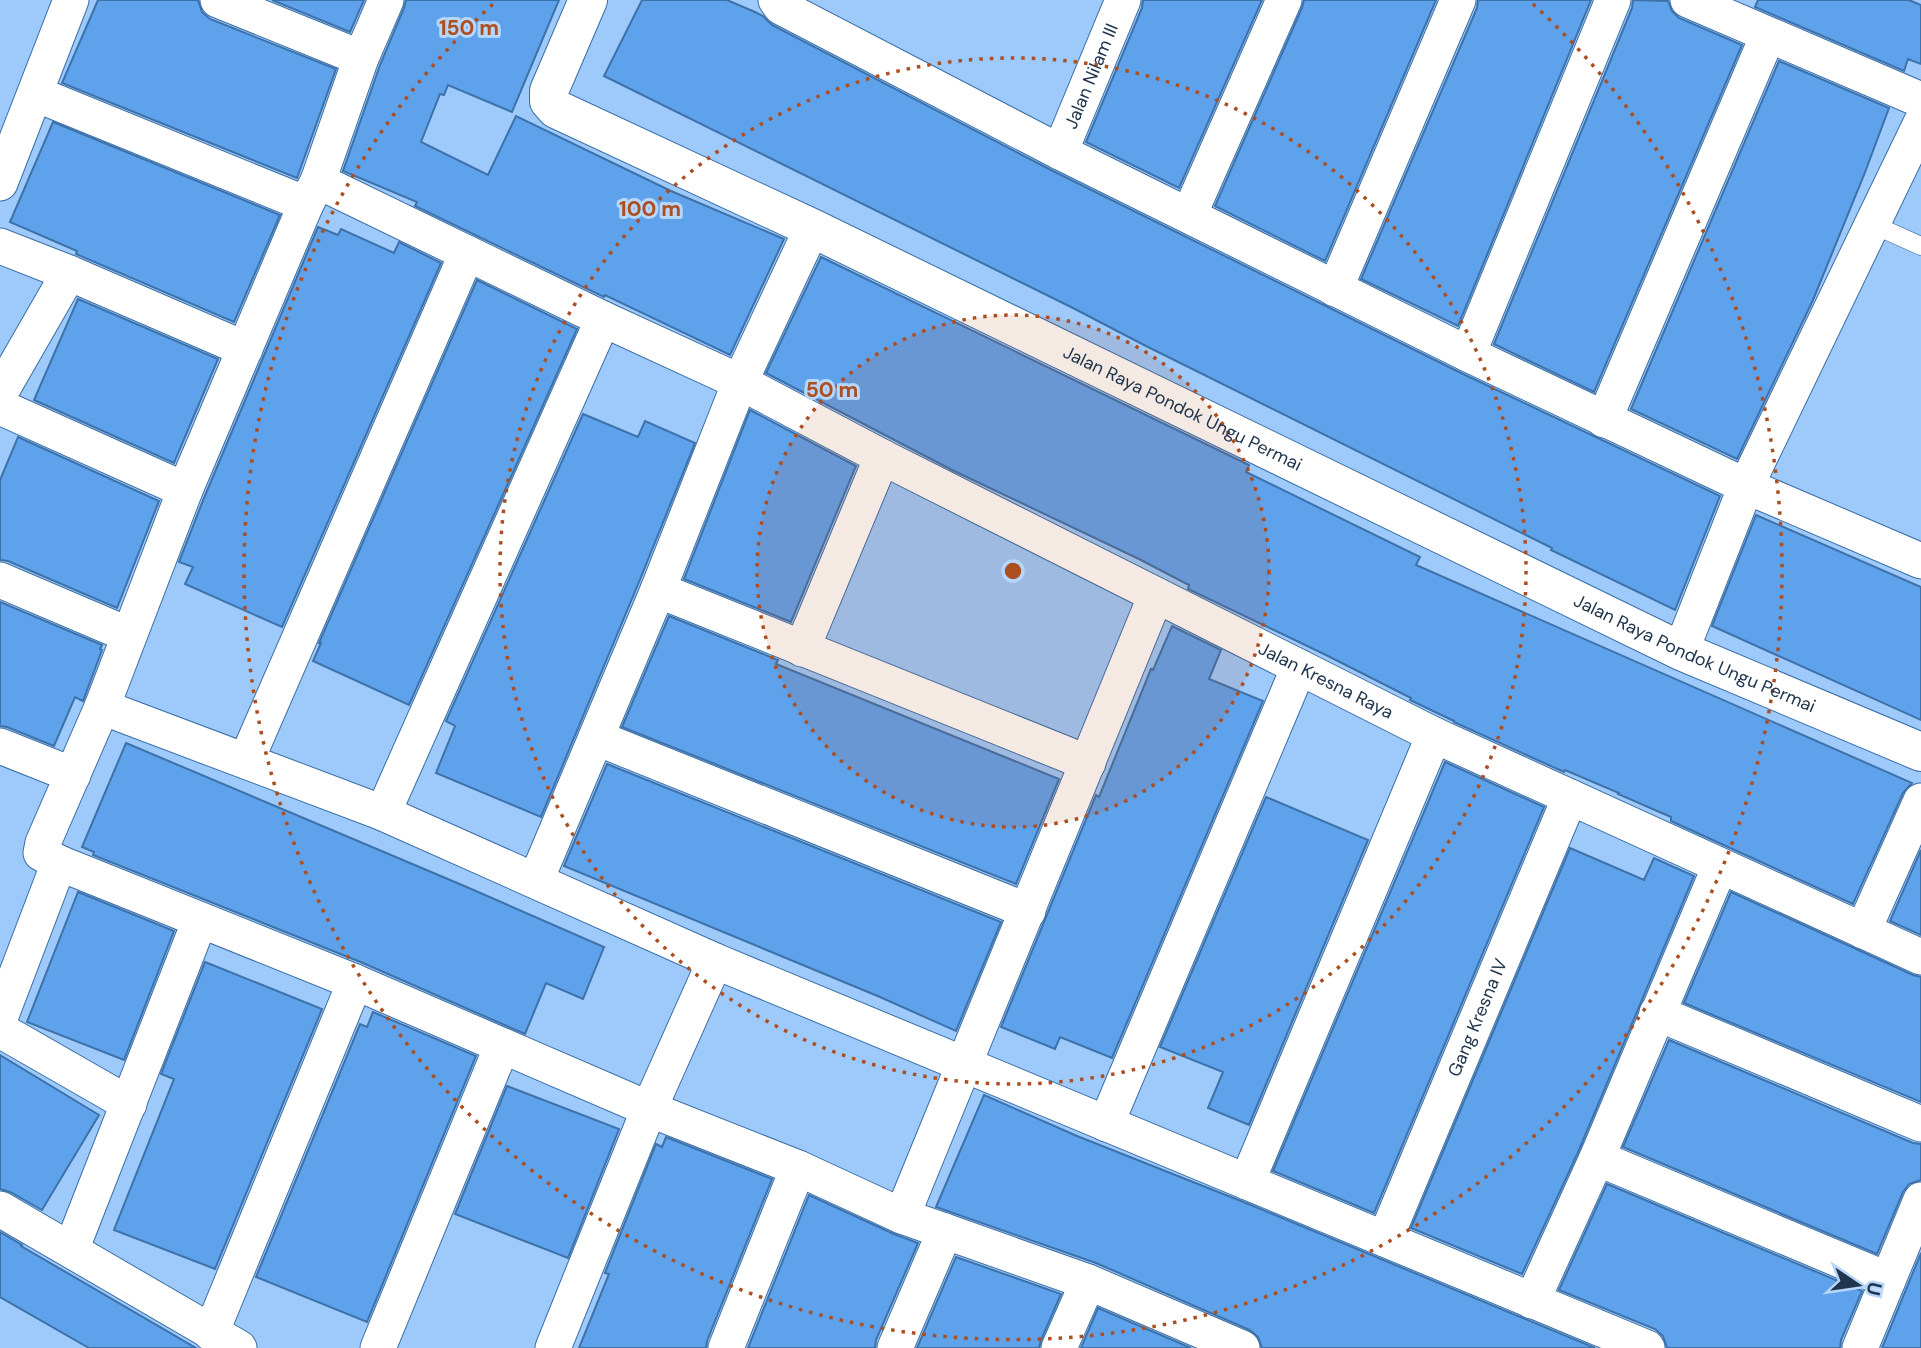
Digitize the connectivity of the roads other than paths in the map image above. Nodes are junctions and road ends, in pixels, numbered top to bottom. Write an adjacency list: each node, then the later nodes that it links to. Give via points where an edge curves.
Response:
1 (71, 0): 13 (street)
2 (218, 0): 12 (street)
3 (387, 0): 12 (street)
4 (588, 0): 21 (street, Jalan Raya Pondok Ungu Permai, via 549,90 549,101 556,109)
5 (776, 0): 16 (street, via 781,7)
6 (1123, 0): 16 (street, Jalan Nilam III)
7 (1284, 0): 19 (street)
8 (1458, 0): 26 (street)
9 (1613, 0): 29 (street)
10 (1707, 4): 11 (street)
11 (1768, 35): 14 (street); 33 (street)
12 (361, 58): 18 (street)
13 (36, 94): 17 (street); 18 (street, Jalan Kresna Raya)
14 (1921, 100)
15 (1921, 123): 20 (street)
16 (1060, 152): 19 (street)
17 (0, 183)
18 (312, 193): 24 (street, Jalan Kresna Raya); 28 (street)
19 (1189, 215): 26 (street)
20 (1872, 224): 23 (lane); 35 (street)
21 (812, 228): 30 (street); 43 (street, Jalan Raya Pondok Ungu Permai)
22 (0, 246): 25 (street)
23 (1921, 246)
24 (467, 253): 27 (street, Jalan Kresna Raya); 50 (street)
25 (69, 273): 28 (street); 31 (street)
26 (1335, 289): 29 (street)
27 (603, 319): 30 (street, Jalan Kresna Raya); 55 (street)
28 (245, 349): 36 (street)
29 (1468, 354): 33 (street)
30 (740, 382): 34 (street, Jalan Kresna Raya); 39 (street)
31 (0, 393)
32 (0, 407): 36 (street)
33 (1604, 420): 35 (street)
34 (882, 457): 40 (street, Jalan Kresna Raya); 42 (street)
35 (1746, 486): 37 (street); 43 (street)
36 (186, 490): 41 (street)
37 (1921, 561)
38 (0, 580): 41 (street)
39 (657, 590): 42 (street); 47 (street)
40 (1156, 595): 44 (street, Jalan Kresna Raya); 51 (street)
41 (129, 635): 45 (street)
42 (802, 649): 51 (street)
43 (1681, 651): 49 (street, Jalan Raya Pondok Ungu Permai)
44 (1299, 667): 46 (street, Jalan Kresna Raya); 72 (street)
45 (102, 707): 50 (street); 52 (street)
46 (1434, 735): 53 (street, Jalan Kresna Raya); 76 (street)
47 (597, 738): 58 (street); 59 (street)
48 (0, 746): 52 (street)
49 (1921, 752)
50 (246, 761): 55 (street)
51 (1088, 763): 59 (street)
52 (73, 775): 56 (street, via 41,848 41,853)
53 (1570, 797): 57 (street, Jalan Kresna Raya); 81 (street, Gang Kresna IV)
54 (1921, 801): 61 (street)
55 (383, 813): 58 (street)
56 (59, 863): 60 (street); 66 (street)
57 (1720, 866): 61 (street, Jalan Kresna Raya); 65 (street)
58 (536, 880): 63 (street)
59 (1027, 911): 69 (street)
60 (200, 920): 64 (street); 70 (street)
61 (1863, 931): 62 (street, Jalan Kresna Raya)
62 (1921, 957)
63 (715, 961): 69 (street); 71 (street)
64 (355, 982): 68 (street); 86 (street)
65 (1657, 1013): 73 (street); 74 (street)
66 (0, 1018)
67 (0, 1030): 70 (street)
68 (502, 1046): 71 (street); 87 (street)
69 (964, 1065): 72 (street); 79 (street)
70 (129, 1104): 82 (street)
71 (649, 1109): 75 (street); 88 (street)
72 (1106, 1124): 76 (street)
73 (1921, 1124)
74 (1597, 1158): 83 (street); 85 (street)
75 (798, 1168): 79 (street); 89 (street)
76 (1247, 1182): 81 (street)
77 (1921, 1200): 83 (street)
78 (0, 1209): 82 (street)
79 (902, 1216): 80 (street)
80 (945, 1231): 84 (street); 90 (street)
81 (1385, 1239): 85 (street)
82 (71, 1250): 86 (street)
83 (1888, 1280): 94 (street)
84 (1088, 1282): 91 (street); 92 (street)
85 (1532, 1301): 93 (street)
86 (225, 1340)
87 (378, 1348)
88 (553, 1348)
89 (726, 1348)
90 (895, 1348)
91 (1059, 1348)
92 (1242, 1348)
93 (1647, 1348)
94 (1860, 1348)

